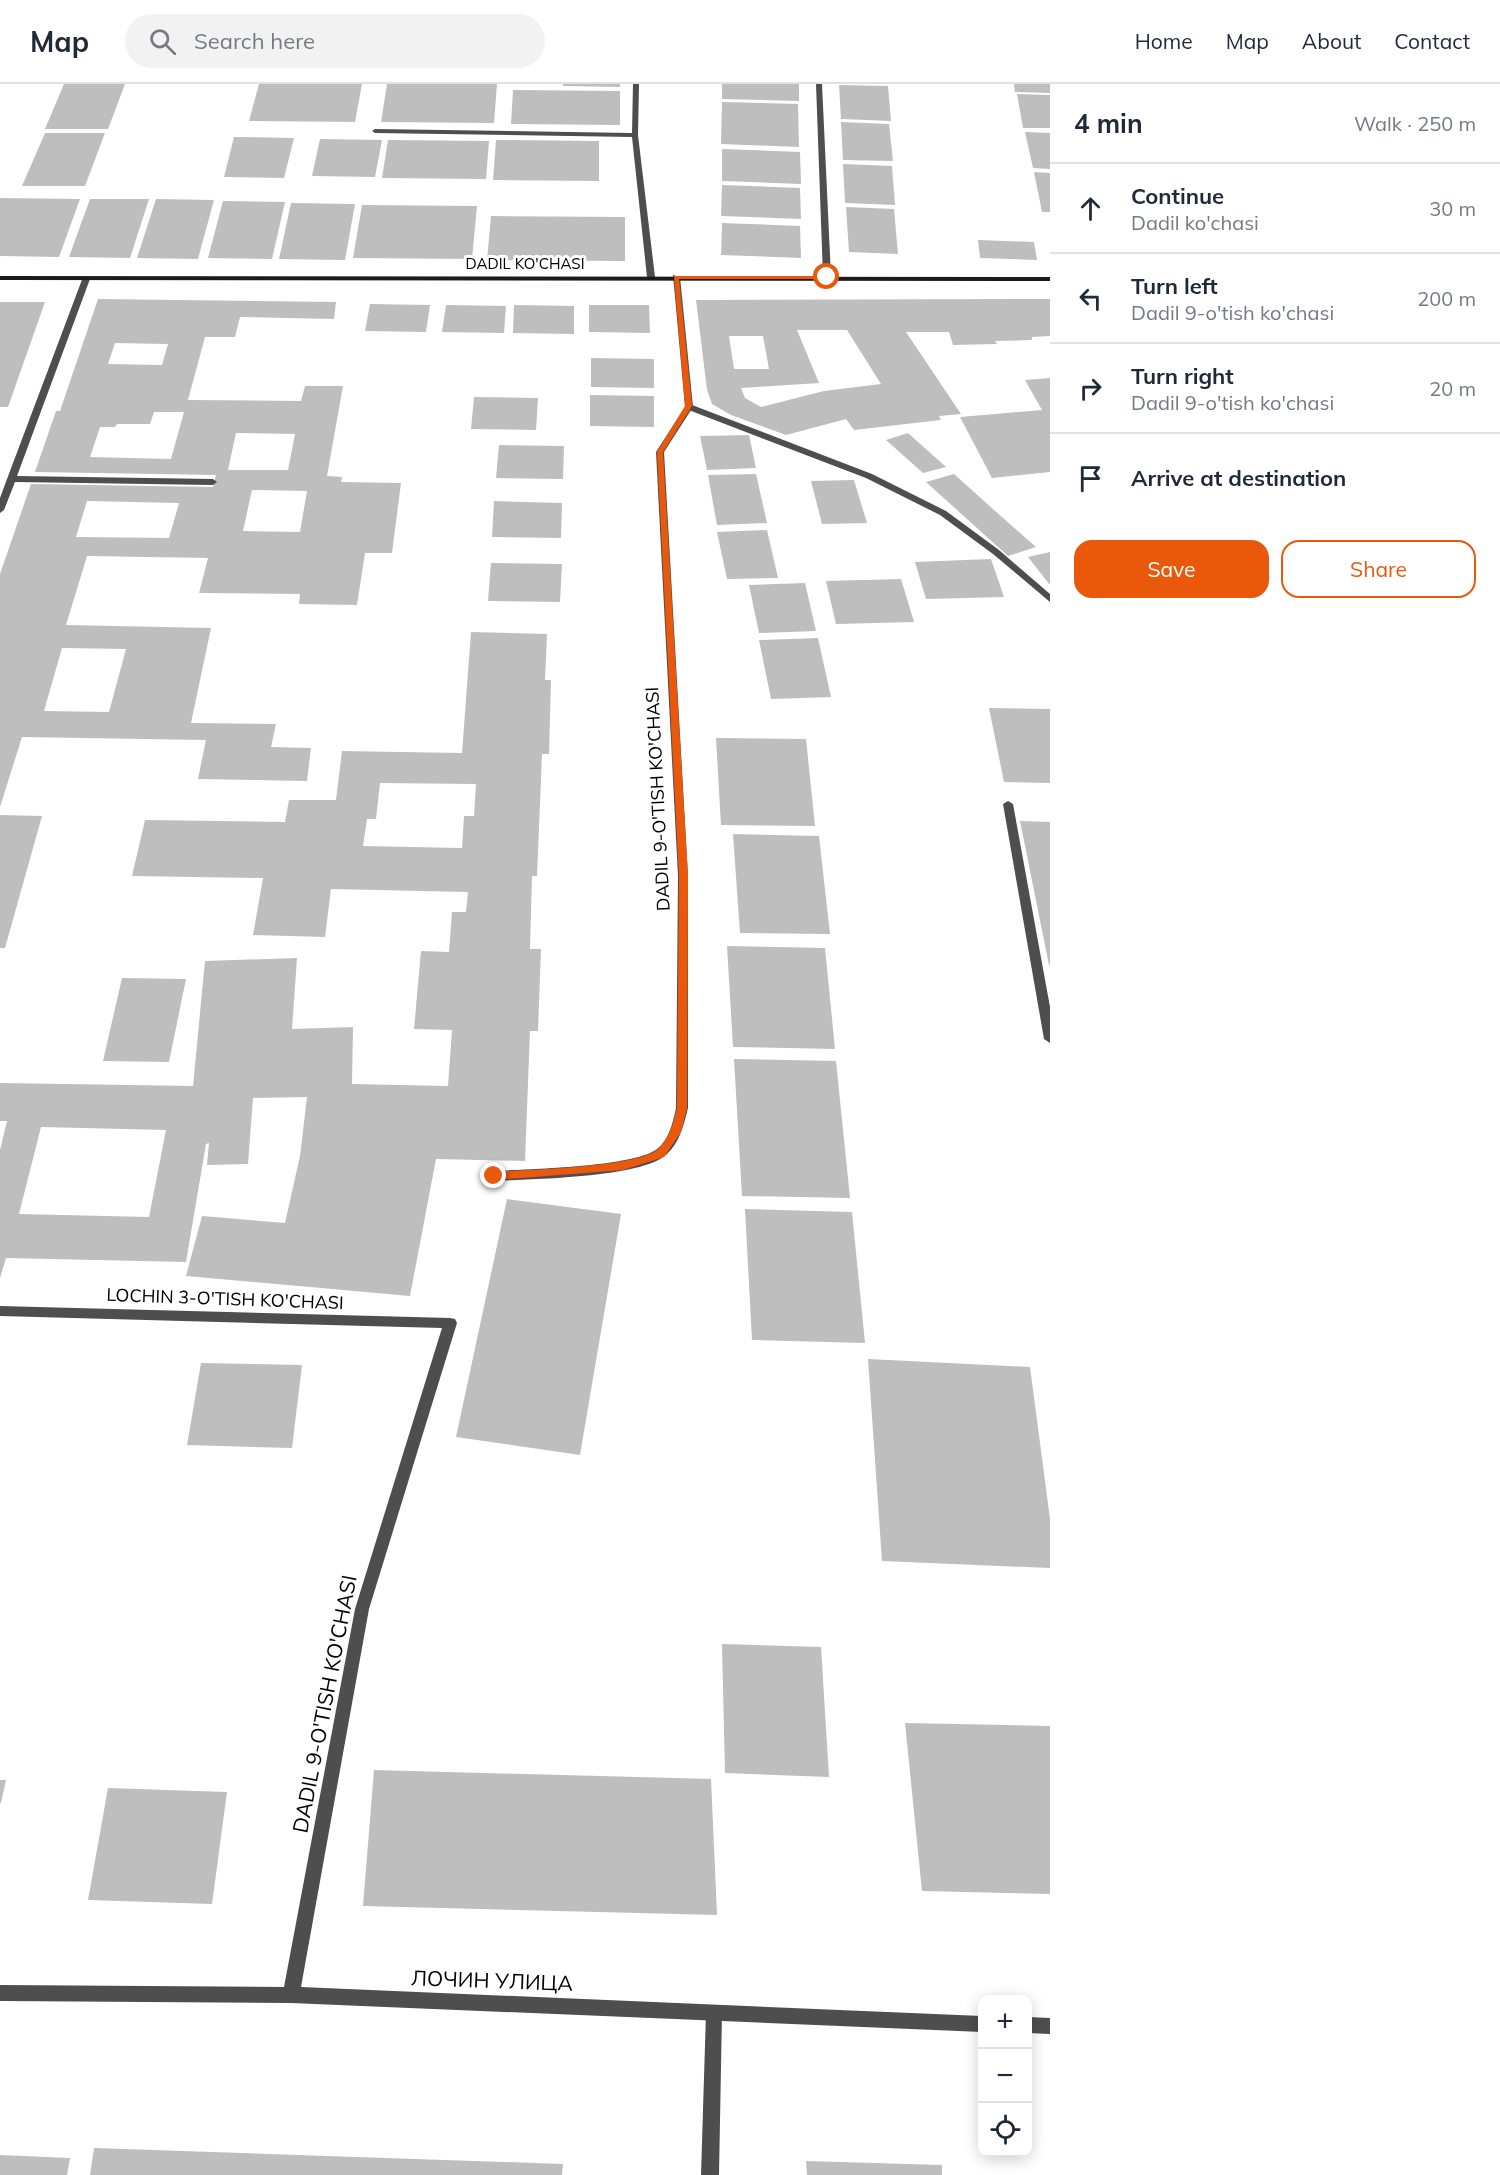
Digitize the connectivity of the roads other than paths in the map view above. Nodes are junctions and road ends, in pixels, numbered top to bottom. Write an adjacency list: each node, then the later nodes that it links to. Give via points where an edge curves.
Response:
1 (636, 84): 4 (street)
2 (819, 84): 7 (street)
3 (375, 131): 4 (street)
4 (635, 135): 5 (street)
5 (651, 277): 6 (street, DADIL KO'CHASI); 9 (street, DADIL KO'CHASI)
6 (676, 277): 7 (street, DADIL KO'CHASI); 11 (street)
7 (827, 277): 10 (street, DADIL KO'CHASI)
8 (0, 278): 9 (street, DADIL KO'CHASI)
9 (86, 279): 12 (street)
10 (1050, 279)
11 (689, 406): 15 (street, via 869,476 943,513); 18 (street, DADIL 9-O'TISH KO'CHASI, via 660,452 683,876 682,1108 676,1132 661,1154 623,1166)
12 (11, 479): 13 (street); 14 (street)
13 (213, 482)
14 (0, 510)
15 (1050, 599)
16 (1008, 804): 17 (street)
17 (1050, 1039)
18 (494, 1176)
19 (0, 1311): 20 (street, LOCHIN 3-O'TISH KO'CHASI)
20 (450, 1323): 22 (street, DADIL 9-O'TISH KO'CHASI, via 362,1609)
21 (0, 1993): 22 (street, ЛОЧИН УЛИЦА)
22 (291, 1995): 23 (street, ЛОЧИН УЛИЦА)
23 (714, 2013): 24 (street, ЛОЧИН УЛИЦА); 27 (street)
24 (978, 2024)
25 (1032, 2025): 26 (street)
26 (1050, 2026)
27 (710, 2175)

